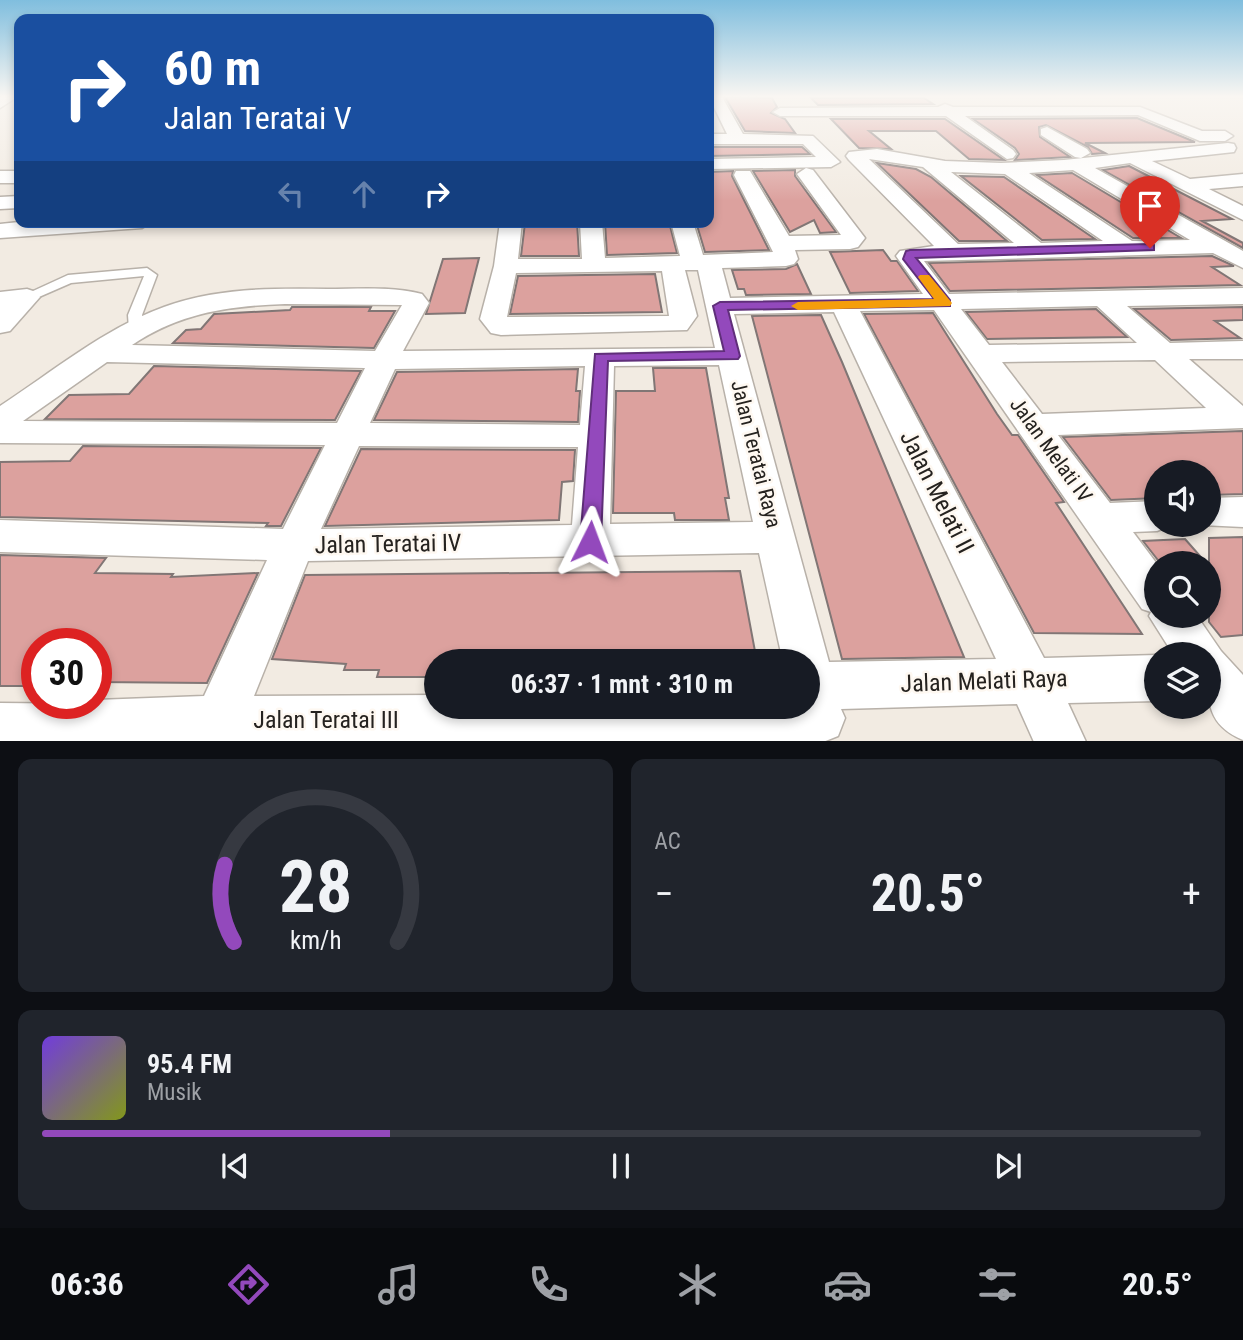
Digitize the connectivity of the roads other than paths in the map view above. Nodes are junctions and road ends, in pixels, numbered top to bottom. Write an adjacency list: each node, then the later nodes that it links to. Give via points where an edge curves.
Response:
1 (734, 132): 12 (street)
2 (797, 132): 10 (street)
3 (946, 132): 4 (street)
4 (974, 132): 5 (street); 17 (street)
5 (1011, 132)
6 (1073, 132): 16 (street, via 1041,132)
7 (1150, 132): 8 (street)
8 (1189, 132): 9 (street, via 1206,137)
9 (1243, 135)
10 (801, 138): 12 (street); 18 (street, via 811,140 831,162)
11 (714, 139): 12 (street)
12 (738, 139)
13 (1238, 147): 14 (street)
14 (1205, 149): 15 (street); 20 (street)
15 (1133, 158): 16 (street); 26 (street)
16 (1080, 160): 17 (street); 32 (street)
17 (1008, 161): 19 (street); 33 (street)
18 (714, 164)
19 (930, 164): 21 (street, via 855,156); 34 (street)
20 (1243, 167)
21 (869, 172): 22 (street); 35 (street)
22 (806, 174): 23 (street); 31 (street, via 854,238 850,242)
23 (743, 175): 24 (street); 31 (street)
24 (714, 176)
25 (1243, 180): 26 (street)
26 (1190, 185): 27 (street)
27 (1243, 214)
28 (510, 228): 38 (street)
29 (591, 228): 39 (street)
30 (683, 228): 37 (street)
31 (782, 243): 37 (street, via 788,257 782,261)
32 (1217, 246): 33 (street); 36 (street)
33 (1128, 248): 34 (street)
34 (1036, 250): 35 (street)
35 (952, 251): 44 (street, Jalan Melati IV, via 908,256)
36 (1243, 261)
37 (692, 264): 38 (street, via 684,316 677,324 509,328 493,319); 39 (street); 45 (street, Jalan Teratai Raya)
38 (506, 266): 39 (street)
39 (594, 266)
40 (1243, 296): 42 (street)
41 (27, 297): 43 (street); 47 (street); 48 (lane, via 68,279 147,272 151,275 135,315)
42 (1104, 299): 44 (street); 50 (street)
43 (0, 300)
44 (945, 303): 46 (street); 52 (street, Jalan Melati IV)
45 (720, 306): 46 (street); 53 (street, Jalan Teratai Raya)
46 (844, 306): 75 (street, Jalan Melati II)
47 (0, 325)
48 (136, 329): 51 (street); 55 (street, via 177,311 238,299 413,299 414,310)
49 (1243, 350): 50 (street)
50 (1163, 352): 52 (street); 56 (street)
51 (101, 353): 55 (street); 57 (street)
52 (982, 354): 58 (street, Jalan Melati IV)
53 (733, 356): 54 (street); 67 (street, Jalan Teratai Raya)
54 (600, 357): 55 (street); 61 (street)
55 (384, 359): 60 (street)
56 (1240, 417): 58 (street)
57 (0, 421)
58 (1033, 425): 65 (street, Jalan Melati IV)
59 (0, 432): 60 (street)
60 (348, 434): 61 (street); 69 (street)
61 (596, 436): 68 (street)
62 (1243, 512): 63 (street)
63 (1221, 513)
64 (1144, 516): 65 (street)
65 (1100, 518): 70 (street, Jalan Melati IV)
66 (0, 536): 69 (street, Jalan Teratai IV)
67 (776, 537): 68 (street, Jalan Teratai IV); 73 (street, Jalan Teratai Raya)
68 (590, 542): 69 (street, Jalan Teratai IV)
69 (294, 545): 80 (street)
70 (1144, 578)
71 (1181, 628): 72 (street)
72 (1192, 642)
73 (803, 649)
74 (1144, 678): 75 (street, Jalan Melati Raya)
75 (1030, 679): 77 (street, Jalan Melati Raya); 83 (street, Jalan Melati II)
76 (1221, 680): 78 (street)
77 (820, 694)
78 (1243, 715)
79 (629, 719): 82 (street, Jalan Teratai III)
80 (219, 721): 81 (street, Jalan Teratai III); 82 (street, Jalan Teratai III)
81 (0, 728)
82 (548, 730)
83 (1061, 741)

